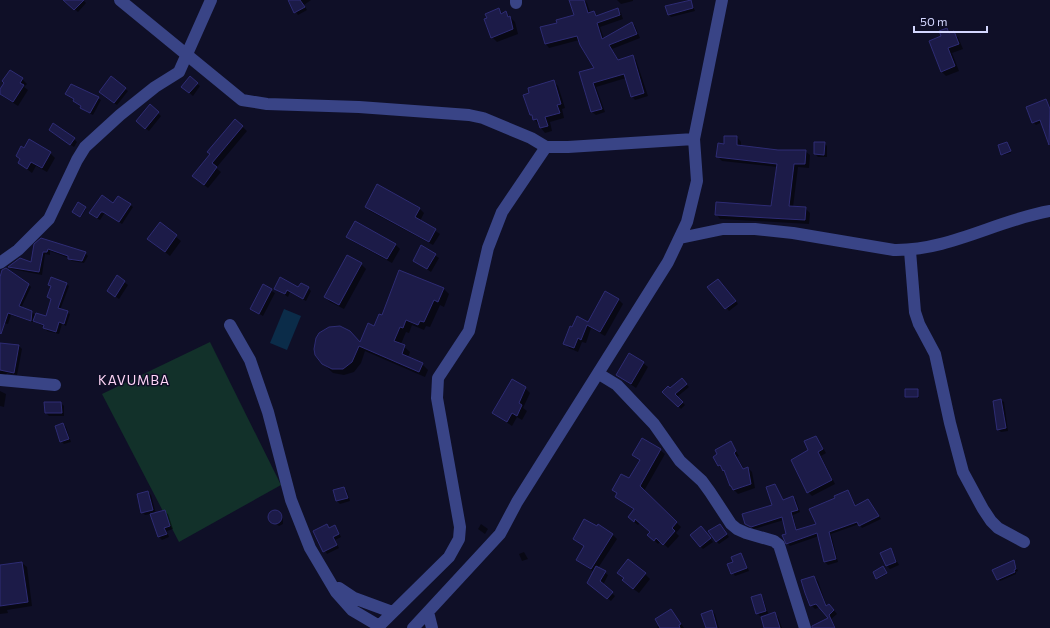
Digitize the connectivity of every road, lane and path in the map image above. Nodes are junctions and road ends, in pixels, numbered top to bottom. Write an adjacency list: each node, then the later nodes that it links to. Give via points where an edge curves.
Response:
1 (120, 0): 4 (street)
2 (211, 0): 4 (street)
3 (722, 0): 5 (street)
4 (187, 54): 6 (street, via 242,100 267,104 359,107 469,115 532,138); 10 (street, via 179,72 149,92 85,147 49,219 18,250)
5 (694, 139): 6 (street); 8 (street, via 697,181 687,222)
6 (546, 147): 17 (street, via 502,212 488,248 468,331 438,378 437,398 460,527 459,539 449,557)
7 (1050, 211): 9 (street)
8 (680, 238): 9 (street, via 723,229 755,229); 12 (street)
9 (910, 251): 15 (street, via 915,312 935,354 964,472 991,521 998,528)
10 (0, 263)
11 (230, 326): 16 (street, via 250,360 268,412 291,500 310,548)
12 (599, 374): 18 (street, via 500,534); 22 (street, via 617,385 654,424 680,461 702,481 731,524 746,534 768,539 779,545)
13 (0, 380): 14 (street)
14 (54, 385)
15 (1024, 542)
16 (328, 581): 17 (street, via 354,598); 19 (street, via 352,610)
17 (392, 612): 19 (street)
18 (428, 612): 20 (street); 21 (street)
19 (378, 627)
20 (413, 628)
21 (432, 628)
22 (805, 628)

